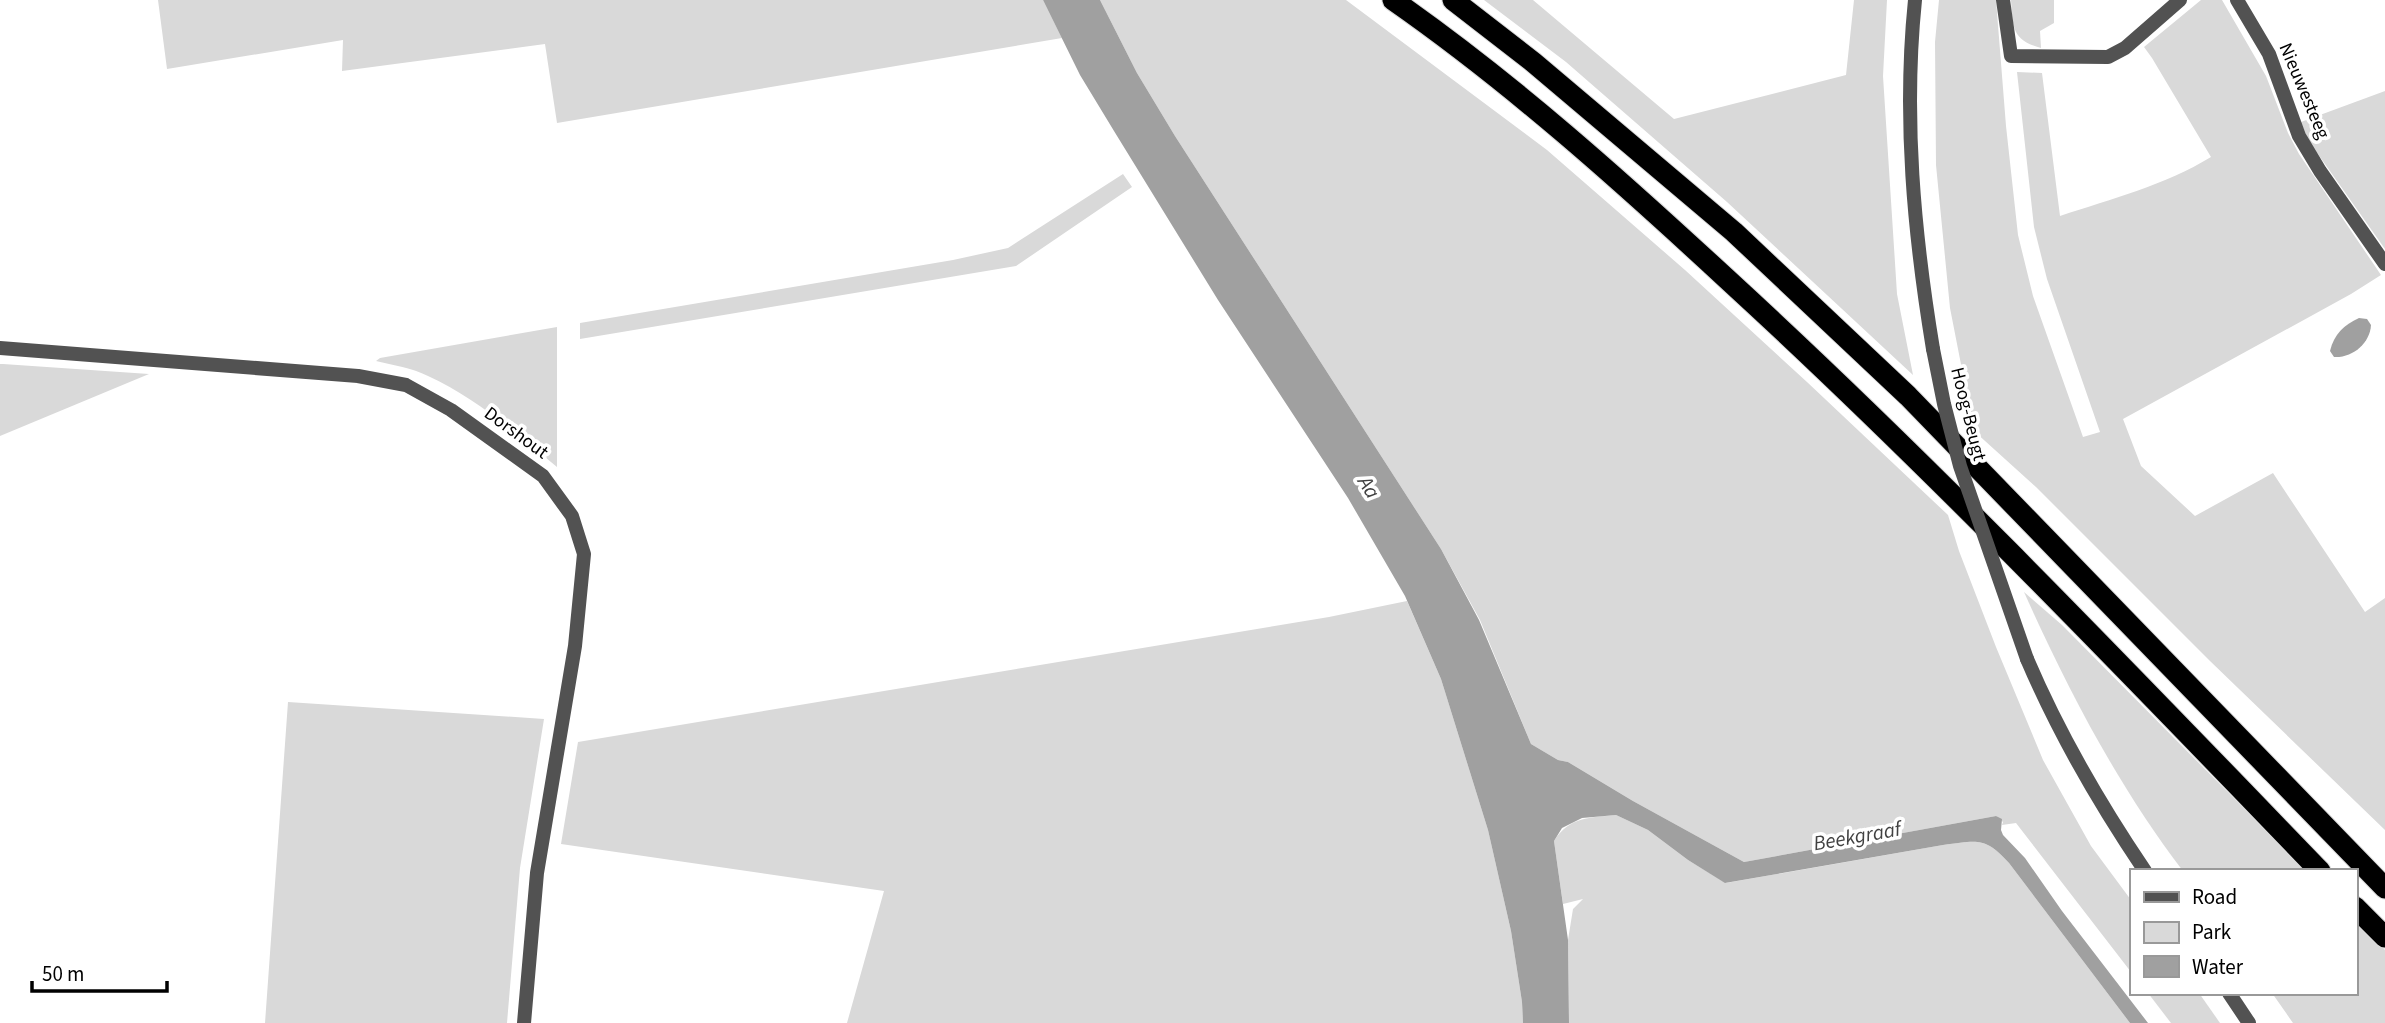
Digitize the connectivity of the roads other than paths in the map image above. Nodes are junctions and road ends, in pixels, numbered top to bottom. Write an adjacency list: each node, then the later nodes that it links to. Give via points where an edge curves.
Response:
1 (1393, 0): 10 (highway, via 1520,97 1634,193 1804,349 2012,554)
2 (1453, 0): 11 (highway, via 1734,232 1908,396)
3 (1915, 0): 9 (street, Hoog-Beugt, bridge, via 1910,124 1914,214 1933,349 1960,466 2048,709 2104,810)
4 (2003, 0): 5 (street, via 2011,57 2108,57)
5 (2180, 0)
6 (2237, 0): 7 (street, Nieuwesteeg, via 2269,54 2299,136)
7 (2385, 264)
8 (0, 348): 15 (street, Dorshout, via 358,376 406,384 451,410 543,477 572,516 584,554 575,646 537,873)
9 (2144, 869)
10 (2318, 869)
11 (2385, 888)
12 (2357, 909): 13 (highway)
13 (2385, 937)
14 (2230, 995): 16 (street)
15 (524, 1023)
16 (2249, 1023)

